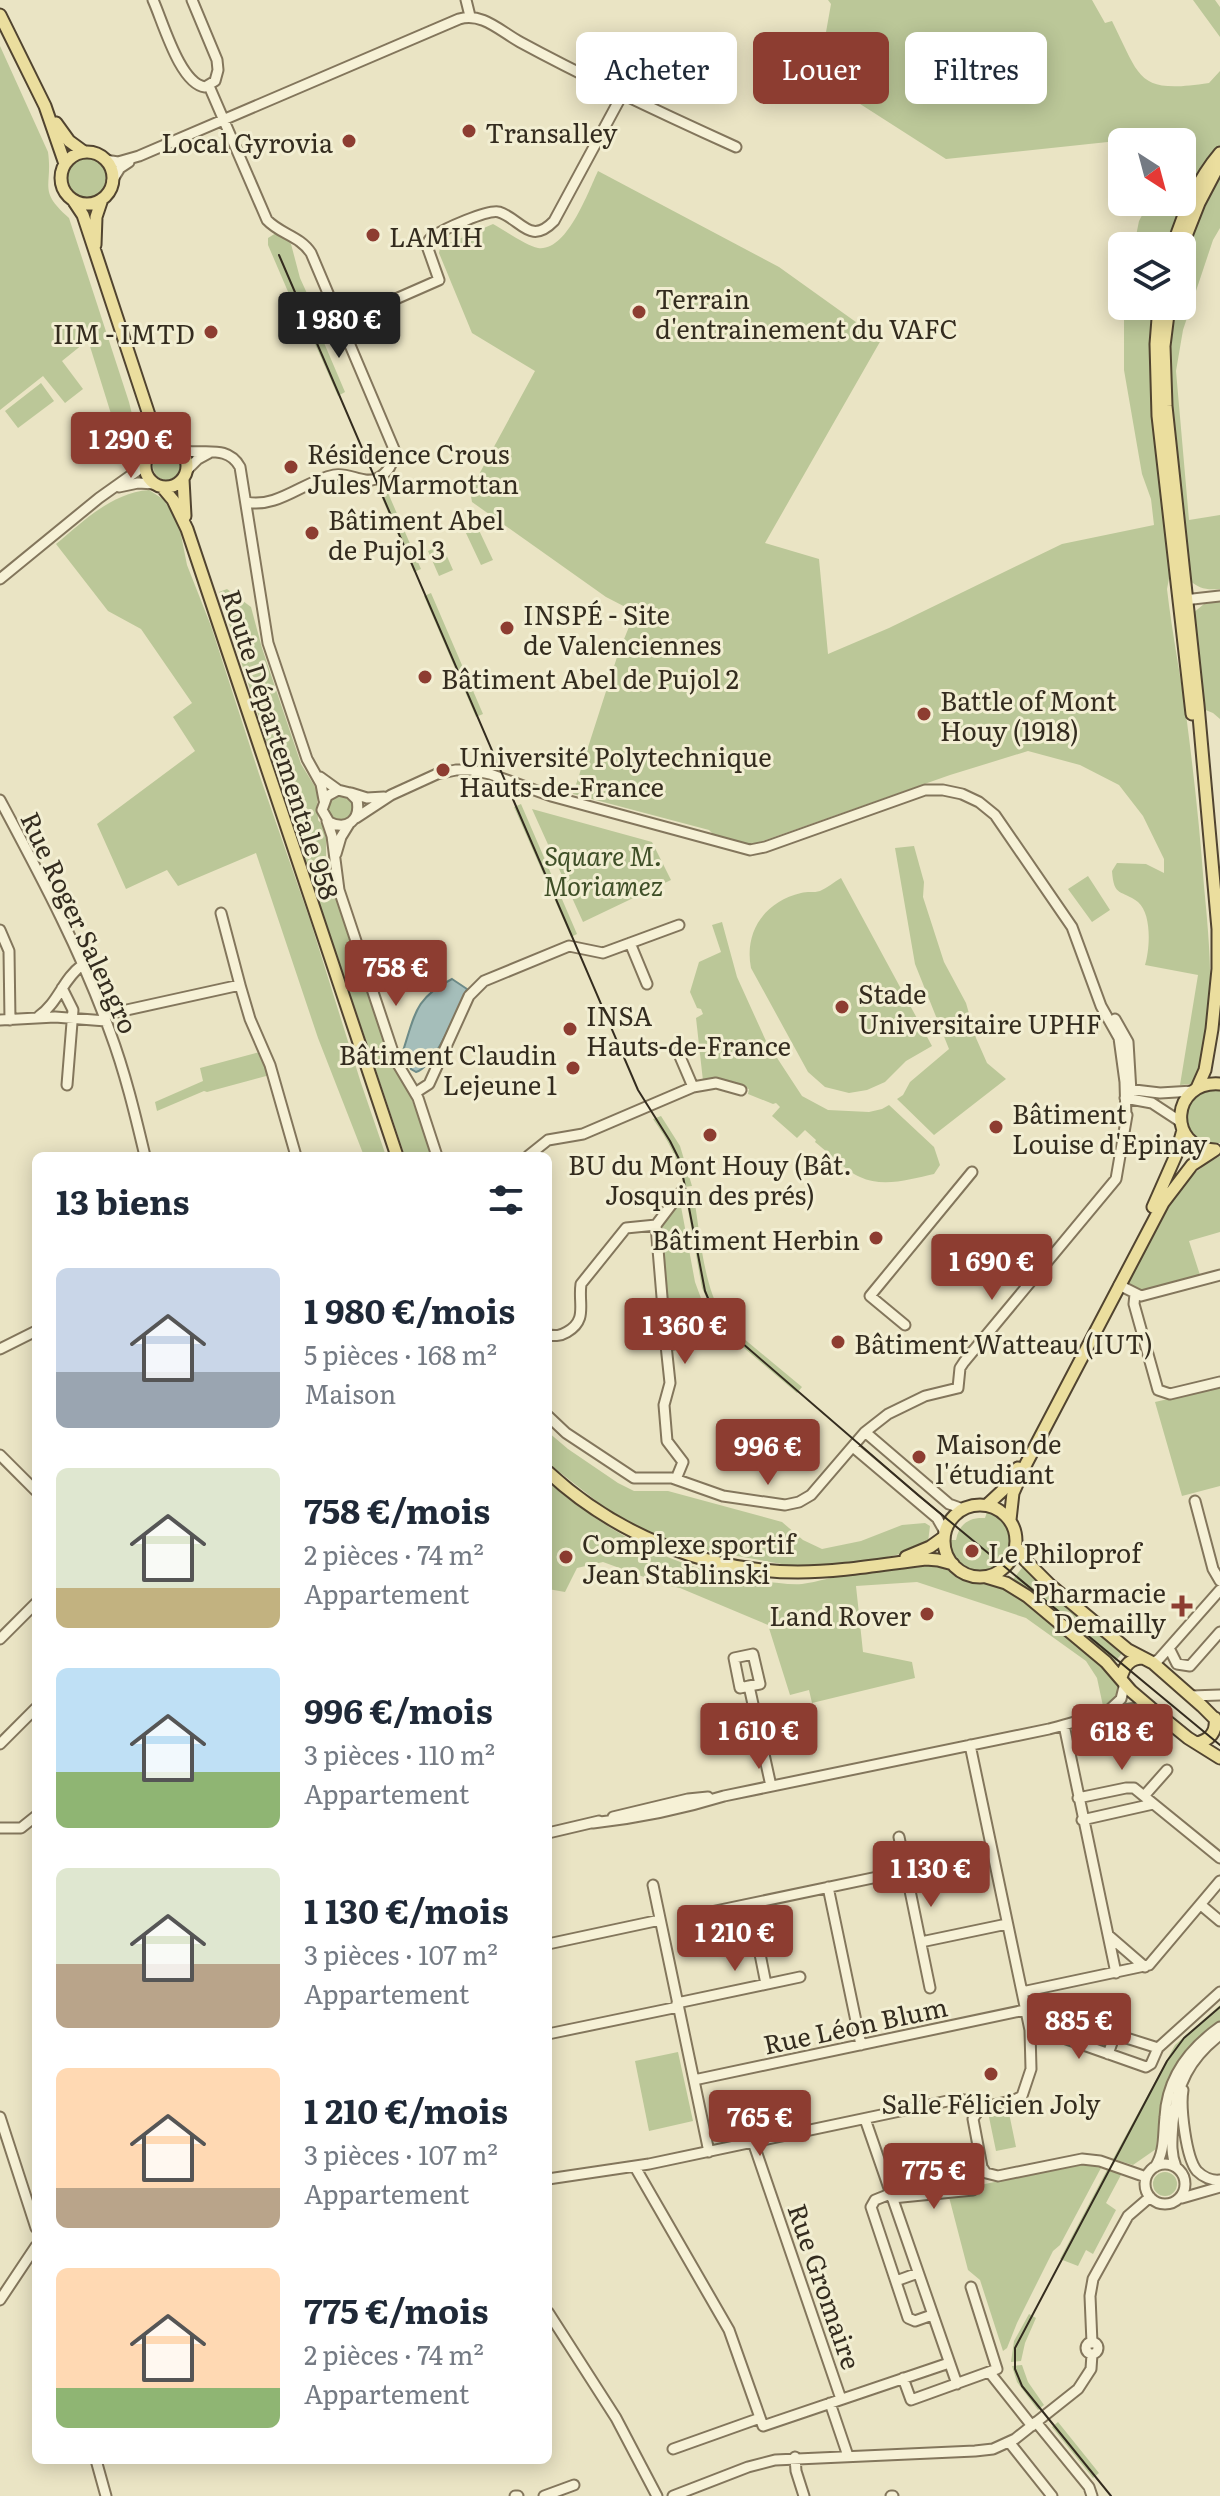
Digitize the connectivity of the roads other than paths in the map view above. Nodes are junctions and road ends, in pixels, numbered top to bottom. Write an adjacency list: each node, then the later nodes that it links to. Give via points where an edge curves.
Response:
1 (153, 0): 7 (street, via 187,76 197,86)
2 (192, 0): 7 (street, via 218,65 217,78)
3 (466, 0): 5 (street)
4 (0, 15): 10 (main road)
5 (470, 16): 6 (street); 11 (street)
6 (576, 71)
7 (209, 86): 11 (street)
8 (617, 104): 27 (street, via 551,224 532,231 490,212 437,234 427,246 439,280)
9 (642, 104): 12 (street)
10 (45, 106): 13 (main road, via 69,141); 18 (main road)
11 (223, 120): 15 (street); 27 (street, via 267,220 308,249)
12 (736, 147)
13 (84, 152): 16 (main road); 18 (main road)
14 (1220, 153): 22 (main road, via 1198,185)
15 (139, 156): 16 (street); 19 (street, via 120,168)
16 (105, 160): 19 (main road)
17 (1220, 163): 23 (main road)
18 (65, 164): 21 (main road, via 61,184)
19 (112, 181): 20 (main road)
20 (102, 199): 21 (main road, via 87,204); 24 (main road, via 95,222)
21 (73, 200): 24 (main road)
22 (1178, 232)
23 (1188, 232)
24 (96, 253): 28 (main road)
25 (1158, 320): 39 (main road, via 1158,409)
26 (1167, 320): 39 (main road, via 1164,378)
27 (341, 323): 35 (street, via 394,449 389,469 370,480 333,475 262,504)
28 (149, 415): 29 (main road); 31 (main road)
29 (175, 448): 30 (street); 31 (main road, via 160,447); 32 (main road, via 186,459)
30 (214, 451): 32 (street); 35 (street, via 229,454 238,463)
31 (148, 457): 33 (main road, via 147,474); 34 (street)
32 (185, 474): 33 (main road, via 174,486); 36 (main road, Route Départementale 958)
33 (159, 486): 34 (street, via 138,483); 36 (main road, Route Départementale 958, via 173,500)
34 (112, 489): 37 (street)
35 (246, 502): 40 (street, via 268,643)
36 (187, 529): 75 (main road, Route Départementale 958)
37 (0, 579)
38 (1220, 596): 39 (street)
39 (1182, 600): 54 (main road, via 1216,897)
40 (315, 772): 41 (street); 45 (street)
41 (338, 790): 42 (street); 45 (street)
42 (350, 793): 43 (street); 47 (street, via 358,803)
43 (391, 795): 47 (street); 70 (street, via 443,772 478,771 750,850 925,790 962,794 995,815 1072,927 1099,998 1127,1038)
44 (0, 800): 53 (street, Rue Roger Salengro)
45 (324, 800): 46 (street)
46 (327, 821): 47 (street, via 338,826); 48 (street)
47 (353, 821): 48 (street)
48 (334, 861): 69 (street, via 398,1065)
49 (221, 913): 56 (street)
50 (679, 925): 52 (street)
51 (0, 930): 61 (street, via 9,951)
52 (630, 943): 55 (street); 69 (street, via 600,953 569,946 484,981 469,996 429,1084)
53 (82, 965): 57 (street); 59 (street, Rue Roger Salengro)
54 (1218, 969): 62 (main road); 67 (main road, via 1204,1074)
55 (647, 984)
56 (240, 985): 59 (street); 74 (street)
57 (62, 988): 58 (street); 60 (street, via 73,1006)
58 (36, 1017): 60 (street); 61 (street)
59 (105, 1018): 60 (street); 73 (street, Rue Roger Salengro)
60 (73, 1019): 65 (street)
61 (5, 1020)
62 (1220, 1034)
63 (678, 1052): 66 (street)
64 (1220, 1084): 67 (main road)
65 (67, 1085)
66 (693, 1087): 68 (street, via 716,1083); 77 (street, via 583,1134 548,1140)
67 (1195, 1089): 70 (street); 71 (main road, via 1182,1106)
68 (741, 1090)
69 (415, 1093): 76 (street)
70 (1128, 1094): 71 (street, via 1152,1103); 92 (street, via 1116,1179 964,1362 958,1388 911,1401)
71 (1182, 1126): 72 (main road, via 1196,1145); 99 (main road, via 1176,1155 1145,1224 1019,1466)
72 (1218, 1150): 82 (main road, via 1196,1161 1173,1188)
73 (144, 1152)
74 (295, 1152)
75 (396, 1152)
76 (436, 1152)
77 (533, 1152)
78 (972, 1172): 85 (street, via 870,1296)
79 (681, 1192): 80 (street)
80 (656, 1225): 87 (street, via 626,1228 583,1281 577,1324); 88 (street)
81 (1220, 1275): 83 (street)
82 (1119, 1285): 83 (street); 101 (main road, via 1025,1467 1013,1493)
83 (1135, 1294): 90 (street, via 1158,1390 1170,1394)
84 (738, 1305): 88 (street, via 707,1339)
85 (905, 1325)
86 (32, 1333): 89 (street)
87 (552, 1335)
88 (666, 1345): 96 (street, via 667,1441 683,1462)
89 (0, 1349)
90 (1220, 1382)
91 (552, 1420): 96 (street, via 630,1477)
92 (865, 1432): 93 (street); 100 (street, via 951,1505)
93 (853, 1447): 96 (street, via 811,1495 791,1504 723,1496); 102 (street, via 939,1519)
94 (2, 1461): 97 (street)
95 (552, 1475): 104 (main road, via 627,1528 710,1561 795,1573)
96 (676, 1479)
97 (32, 1487)
98 (1195, 1501): 107 (street)
99 (987, 1505): 100 (main road); 101 (main road)
100 (963, 1509): 102 (main road)
101 (1010, 1520): 103 (main road)
102 (945, 1534): 104 (main road, via 930,1547); 105 (main road)
103 (1016, 1546): 106 (main road, via 1008,1565); 113 (main road, via 1050,1585)
104 (887, 1564): 105 (main road, via 930,1559)
105 (953, 1564): 106 (main road, via 967,1575)
106 (986, 1577): 114 (main road, via 1027,1596)
107 (1220, 1581)
108 (1220, 1590): 112 (street)
109 (32, 1607): 111 (street)
110 (1220, 1632): 112 (street, via 1190,1666 1177,1664)
111 (0, 1639)
112 (1169, 1648): 113 (street)
113 (1148, 1660): 114 (main road, via 1129,1663); 117 (main road)
114 (1123, 1680): 118 (main road); 120 (street, via 1120,1701)
115 (749, 1686): 128 (street)
116 (1220, 1695): 117 (street); 121 (street)
117 (1191, 1696): 121 (main road)
118 (1151, 1708): 120 (street); 123 (main road)
119 (32, 1712): 124 (street)
120 (1100, 1716): 122 (street)
121 (1214, 1718): 123 (main road, via 1213,1734)
122 (1064, 1725): 125 (street); 130 (street)
123 (1197, 1743): 126 (main road)
124 (0, 1744)
125 (970, 1745): 128 (street); 147 (street)
126 (1220, 1758)
127 (1167, 1770): 129 (street)
128 (771, 1786): 135 (street)
129 (1144, 1796): 130 (street, via 1131,1787); 131 (street)
130 (1078, 1798): 133 (street)
131 (1153, 1804): 133 (street); 137 (street)
132 (32, 1819): 134 (street, via 21,1828)
133 (1082, 1820): 148 (street)
134 (0, 1828)
135 (552, 1832)
136 (899, 1837): 138 (street)
137 (1220, 1858)
138 (906, 1871): 141 (street); 149 (street)
139 (1220, 1881): 143 (street)
140 (653, 1885): 145 (street)
141 (828, 1887): 142 (street); 164 (street)
142 (750, 1904): 144 (street); 154 (street)
143 (1201, 1905): 146 (street); 151 (street)
144 (706, 1913)
145 (660, 1920): 150 (street); 158 (street)
146 (1220, 1921)
147 (1007, 1924): 149 (street); 156 (street)
148 (1107, 1934): 151 (street); 152 (street)
149 (921, 1942): 155 (street)
150 (552, 1943)
151 (1145, 1967): 152 (street)
152 (1116, 1973): 156 (street)
153 (800, 1977): 154 (street)
154 (766, 1984): 158 (street)
155 (930, 1988)
156 (1022, 1992): 159 (street)
157 (1220, 1992): 165 (street)
158 (678, 2005): 162 (street); 168 (street)
159 (1025, 2010): 161 (street); 164 (street, Rue Léon Blum)
160 (1220, 2027): 175 (street, via 1189,2054 1173,2079)
161 (1030, 2030): 166 (street); 169 (street, via 1031,2069 1022,2096)
162 (552, 2033)
163 (1220, 2035): 167 (street)
164 (861, 2045): 168 (street, Rue Léon Blum)
165 (1158, 2048): 166 (street, via 1120,2036); 166 (street, via 1146,2067)
166 (1108, 2054)
167 (1188, 2068): 176 (street, via 1174,2110 1171,2148); 179 (street, via 1181,2108 1191,2160 1199,2173)
168 (694, 2080): 173 (street)
169 (977, 2112): 171 (street, via 957,2099); 177 (street, via 974,2130 983,2169 990,2176 1082,2159)
170 (0, 2117): 184 (street)
171 (865, 2119): 172 (street); 181 (street)
172 (753, 2142): 173 (street); 196 (street, Rue Gromaire)
173 (709, 2152): 174 (street)
174 (635, 2167): 178 (street); 198 (street, via 729,2330)
175 (1155, 2167): 176 (street); 177 (street)
176 (1179, 2169): 179 (street); 183 (street, via 1186,2185)
177 (1146, 2177): 182 (street)
178 (552, 2178)
179 (1218, 2183): 183 (street)
180 (973, 2190): 181 (street)
181 (891, 2196): 186 (street); 187 (street, via 875,2200 871,2207)
182 (1150, 2197): 183 (street, via 1164,2204); 199 (street, via 1126,2219 1092,2282 1092,2343 1086,2349 1092,2354 1091,2369 1082,2384)
183 (1179, 2199)
184 (32, 2216)
185 (32, 2253): 189 (street)
186 (918, 2273): 187 (street); 190 (street)
187 (896, 2281): 190 (street, via 910,2320)
188 (971, 2287): 193 (street, via 998,2365)
189 (0, 2300)
190 (932, 2315): 192 (street)
191 (552, 2318): 209 (street, via 616,2418)
192 (949, 2363): 194 (street); 195 (street)
193 (990, 2373): 195 (street); 199 (street)
194 (903, 2378): 195 (street, via 911,2400); 196 (street)
195 (957, 2384)
196 (841, 2399): 197 (street)
197 (830, 2403): 198 (street); 202 (street)
198 (762, 2422): 201 (street)
199 (1034, 2424): 200 (street); 206 (street)
200 (1009, 2442): 202 (street, via 975,2451); 212 (street)
201 (673, 2449)
202 (848, 2456): 203 (street)
203 (795, 2457): 210 (street, via 754,2465); 211 (street)
204 (97, 2464): 207 (street)
205 (574, 2485): 208 (street)
206 (1090, 2494)
207 (106, 2496)
208 (544, 2496)
209 (657, 2496)
210 (673, 2496)
211 (804, 2496)
212 (1052, 2496)

